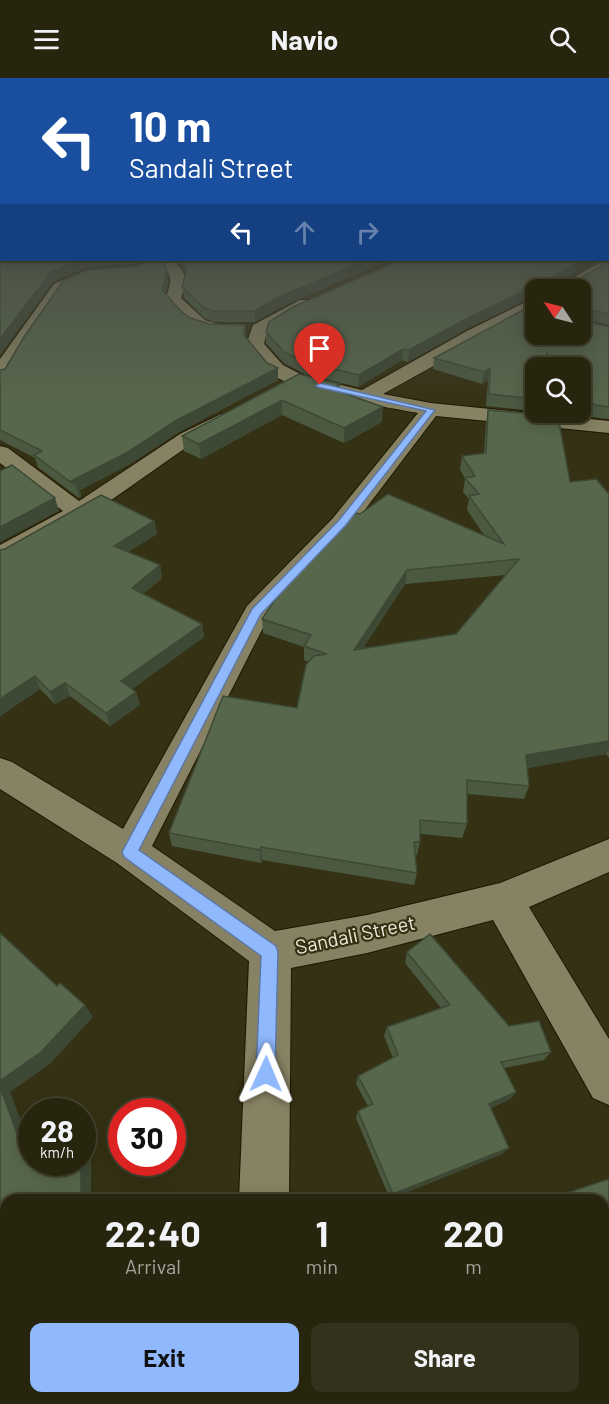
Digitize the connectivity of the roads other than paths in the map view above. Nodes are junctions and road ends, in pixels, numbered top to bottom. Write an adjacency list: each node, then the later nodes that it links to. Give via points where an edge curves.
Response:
1 (63, 285): 6 (street)
2 (178, 285): 5 (street, via 173,299 197,324 212,329)
3 (327, 294): 5 (street)
4 (525, 314): 7 (street, via 473,335)
5 (259, 329): 7 (street, via 255,345 287,385)
6 (0, 375)
7 (365, 397): 8 (street)
8 (431, 410): 10 (street); 15 (street, via 342,522 256,612)
9 (238, 412): 12 (street, via 187,438)
10 (609, 427)
11 (0, 453): 12 (street)
12 (79, 512): 13 (street)
13 (0, 555)
14 (0, 772): 15 (street, Sandali Street)
15 (130, 852): 18 (street, Sandali Street)
16 (609, 855): 17 (street, Sandali Street)
17 (503, 900): 18 (street, Sandali Street, via 367,934); 19 (street)
18 (270, 952): 20 (street)
19 (609, 1082)
20 (264, 1194)

